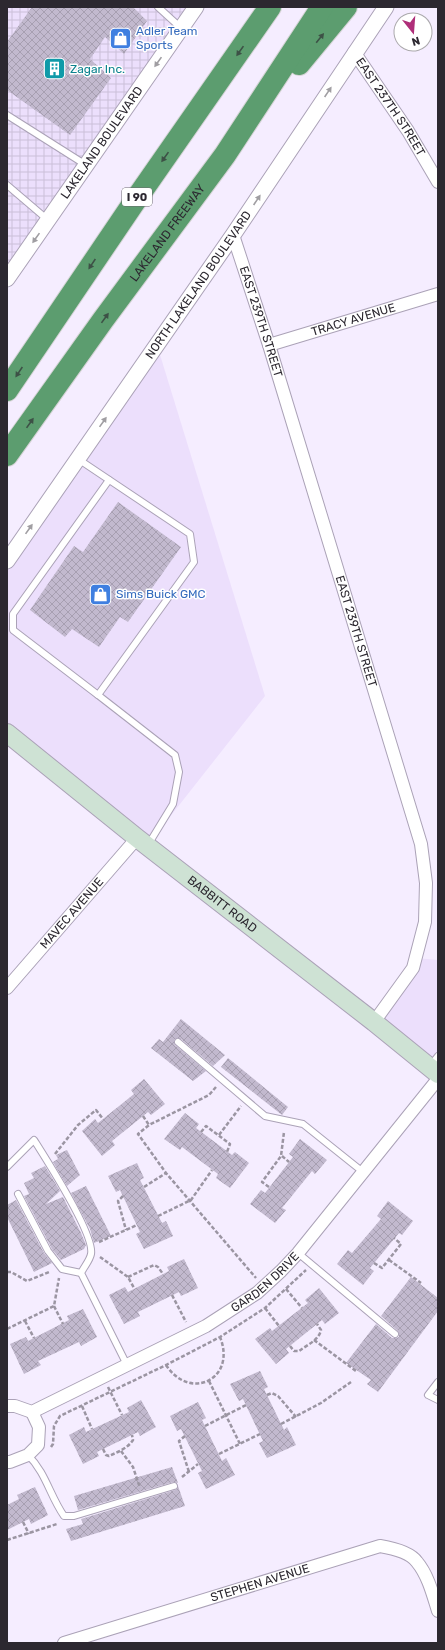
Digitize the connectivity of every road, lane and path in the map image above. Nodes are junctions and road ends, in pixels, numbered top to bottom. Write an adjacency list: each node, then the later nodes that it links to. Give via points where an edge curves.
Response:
1 (158, 7): 8 (lane)
2 (196, 7): 8 (street, LAKELAND BOULEVARD)
3 (266, 7): 9 (highway)
4 (270, 7): 9 (highway, I 90)
5 (322, 7): 12 (highway, LAKELAND FREEWAY)
6 (346, 7): 12 (highway, one-way to 6)
7 (386, 7): 10 (street, NORTH LAKELAND BOULEVARD)
8 (182, 28): 13 (street, LAKELAND BOULEVARD, one-way to 13)
9 (253, 32): 21 (highway, I 90, one-way to 21, via 139,194)
10 (354, 52): 14 (street, EAST 237TH STREET, via 408,131); 17 (street, NORTH LAKELAND BOULEVARD, one-way to 10)
11 (7, 115): 13 (lane)
12 (225, 155): 22 (highway, LAKELAND FREEWAY, one-way to 12)
13 (86, 165): 16 (street, LAKELAND BOULEVARD)
14 (438, 182)
15 (7, 185): 16 (lane)
16 (48, 220): 18 (street, LAKELAND BOULEVARD, one-way to 18)
17 (233, 235): 20 (street, EAST 239TH STREET); 23 (street, NORTH LAKELAND BOULEVARD, one-way to 17)
18 (7, 279)
19 (438, 294): 20 (street, TRACY AVENUE)
20 (269, 345): 30 (street, EAST 239TH STREET, via 421,844 426,883 425,922 414,968)
21 (7, 390)
22 (7, 455)
23 (78, 459): 24 (lane); 25 (street, NORTH LAKELAND BOULEVARD, one-way to 23)
24 (109, 480): 26 (lane, via 13,614 13,630); 26 (lane, via 190,534 194,562)
25 (7, 561)
26 (98, 695): 28 (lane, via 175,755 179,772 173,804)
27 (7, 732): 28 (main road, BABBITT ROAD)
28 (142, 842): 29 (street, MAVEC AVENUE); 30 (main road, BABBITT ROAD)
29 (7, 988)
30 (374, 1022): 32 (main road, BABBITT ROAD)
31 (178, 1042): 47 (lane, via 265,1116 302,1124)
32 (436, 1069): 47 (street, GARDEN DRIVE)
33 (218, 1085): 37 (path, via 209,1095)
34 (242, 1104): 40 (path)
35 (143, 1116): 37 (path)
36 (103, 1119): 42 (path, via 96,1110 78,1125)
37 (149, 1124): 48 (path, via 138,1134)
38 (201, 1132): 40 (path, via 206,1126)
39 (284, 1132): 43 (path)
40 (219, 1135): 41 (path, via 230,1144)
41 (227, 1152)
42 (55, 1154)
43 (282, 1156): 44 (path); 50 (path, via 262,1182)
44 (289, 1162)
45 (7, 1167): 66 (lane, via 34,1140 57,1174 87,1234 91,1253)
46 (212, 1170): 53 (path)
47 (363, 1172): 59 (street, GARDEN DRIVE)
48 (166, 1173): 49 (path); 53 (path)
49 (144, 1187)
50 (269, 1187)
51 (18, 1194): 66 (lane, via 48,1251 62,1269)
52 (123, 1196): 56 (path, via 118,1201)
53 (191, 1200): 54 (path); 70 (path)
54 (158, 1216)
55 (137, 1225): 56 (path)
56 (126, 1230): 58 (path)
57 (394, 1238): 61 (path, via 401,1244)
58 (99, 1242)
59 (298, 1253): 84 (lane); 89 (street, GARDEN DRIVE, via 257,1292 206,1326)
60 (99, 1256): 69 (path)
61 (389, 1260): 62 (path, via 382,1268); 71 (path)
62 (374, 1263)
63 (307, 1269): 73 (path)
64 (7, 1272): 65 (path, via 28,1281)
65 (49, 1272)
66 (81, 1273): 89 (lane)
67 (163, 1274): 69 (path, via 154,1265)
68 (59, 1276): 75 (path)
69 (128, 1277): 72 (path)
70 (256, 1278)
71 (421, 1283)
72 (134, 1288)
73 (286, 1289): 76 (path); 77 (path)
74 (172, 1295): 80 (path)
75 (54, 1306): 78 (path); 79 (path)
76 (265, 1308): 82 (path); 85 (path)
77 (302, 1308)
78 (25, 1320): 83 (path); 86 (path)
79 (62, 1324)
80 (187, 1324)
81 (317, 1324): 87 (path, via 321,1330 320,1336)
82 (279, 1326)
83 (7, 1329)
84 (395, 1334)
85 (220, 1337): 90 (path); 92 (path, via 224,1347 224,1359 221,1370)
86 (34, 1338)
87 (314, 1340): 88 (path, via 300,1351 294,1351); 91 (path)
88 (290, 1346)
89 (127, 1365): 103 (street, GARDEN DRIVE)
90 (166, 1365): 92 (path, via 178,1378 187,1382 198,1384); 96 (path)
91 (356, 1371)
92 (209, 1381): 105 (path)
93 (351, 1382): 106 (path)
94 (438, 1382): 99 (lane, via 428,1395)
95 (107, 1384): 96 (path)
96 (111, 1392): 101 (path); 104 (path)
97 (267, 1395): 106 (path, via 272,1393 278,1396)
98 (78, 1400): 101 (path)
99 (438, 1400)
100 (7, 1406): 103 (street)
101 (82, 1406): 109 (path); 116 (path, via 60,1416 54,1426 53,1444)
102 (246, 1406): 105 (path)
103 (32, 1412): 118 (street, via 39,1427 38,1445)
104 (122, 1415)
105 (226, 1416): 108 (path); 113 (path)
106 (296, 1417): 107 (path)
107 (280, 1424)
108 (205, 1426)
109 (92, 1429)
110 (260, 1434): 113 (path)
111 (132, 1435): 115 (path, via 133,1440)
112 (185, 1436): 121 (path, via 179,1441)
113 (240, 1444): 117 (path)
114 (103, 1449): 115 (path, via 109,1456)
115 (121, 1451): 124 (path, via 132,1467)
116 (48, 1452)
117 (219, 1454)
118 (28, 1455): 119 (street); 123 (lane, via 38,1465 64,1516 74,1516)
119 (7, 1462)
120 (198, 1464): 121 (path)
121 (189, 1472): 122 (path)
122 (182, 1477)
123 (174, 1486)
124 (140, 1488)
125 (23, 1522): 127 (path)
126 (57, 1524): 127 (path)
127 (29, 1534): 128 (path)
128 (7, 1540)
129 (438, 1611): 130 (street, STEPHEN AVENUE, via 417,1561 398,1550 380,1546)
130 (64, 1643)

